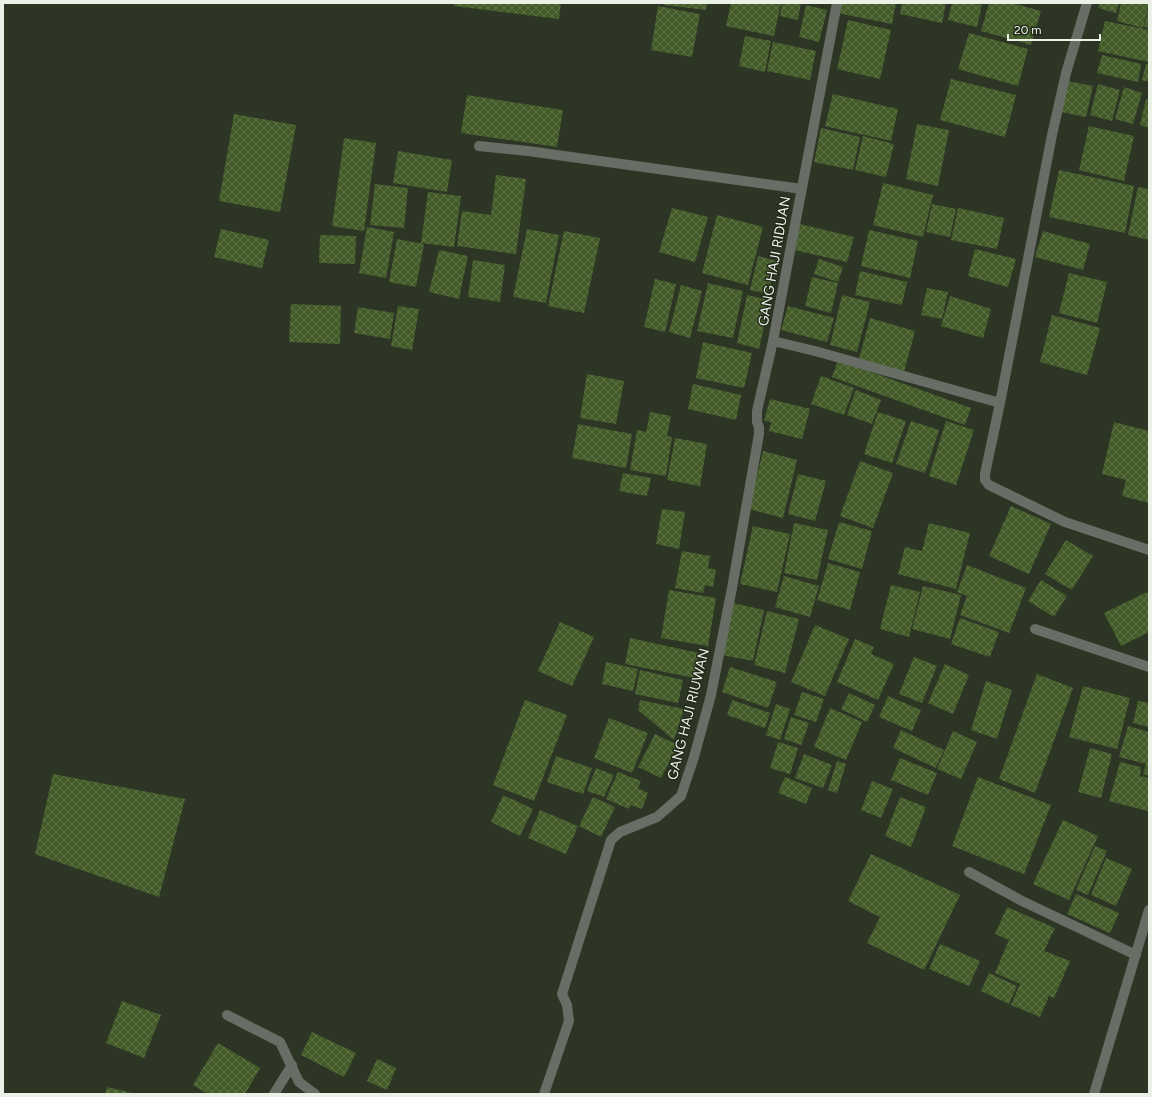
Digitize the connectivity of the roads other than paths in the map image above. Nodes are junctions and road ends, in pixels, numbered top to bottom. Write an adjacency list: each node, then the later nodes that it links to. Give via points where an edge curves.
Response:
1 (837, 3): 4 (street, GANG HAJI RIDUAN)
2 (1087, 3): 6 (street, via 1066,73 1052,135)
3 (479, 146): 4 (street)
4 (802, 189): 5 (street, GANG HAJI RIDUAN)
5 (773, 341): 6 (street, GANG HAJI RIDUAN); 17 (street, GANG HAJI RIUWAN, via 757,411 759,434 732,588 711,695 694,757 682,796 657,817 620,832 611,840 562,994 567,1005 569,1021)
6 (1000, 403): 7 (street, via 985,474 985,480 989,485 1065,522)
7 (1149, 550)
8 (1035, 629): 9 (street)
9 (1149, 667)
10 (969, 872): 12 (street, via 1022,901)
11 (1149, 910): 12 (street)
12 (1136, 955): 18 (street)
13 (227, 1015): 14 (street, via 280,1042)
14 (292, 1065): 15 (street); 16 (street, via 299,1082)
15 (274, 1094)
16 (315, 1094)
17 (544, 1094)
18 (1094, 1094)

